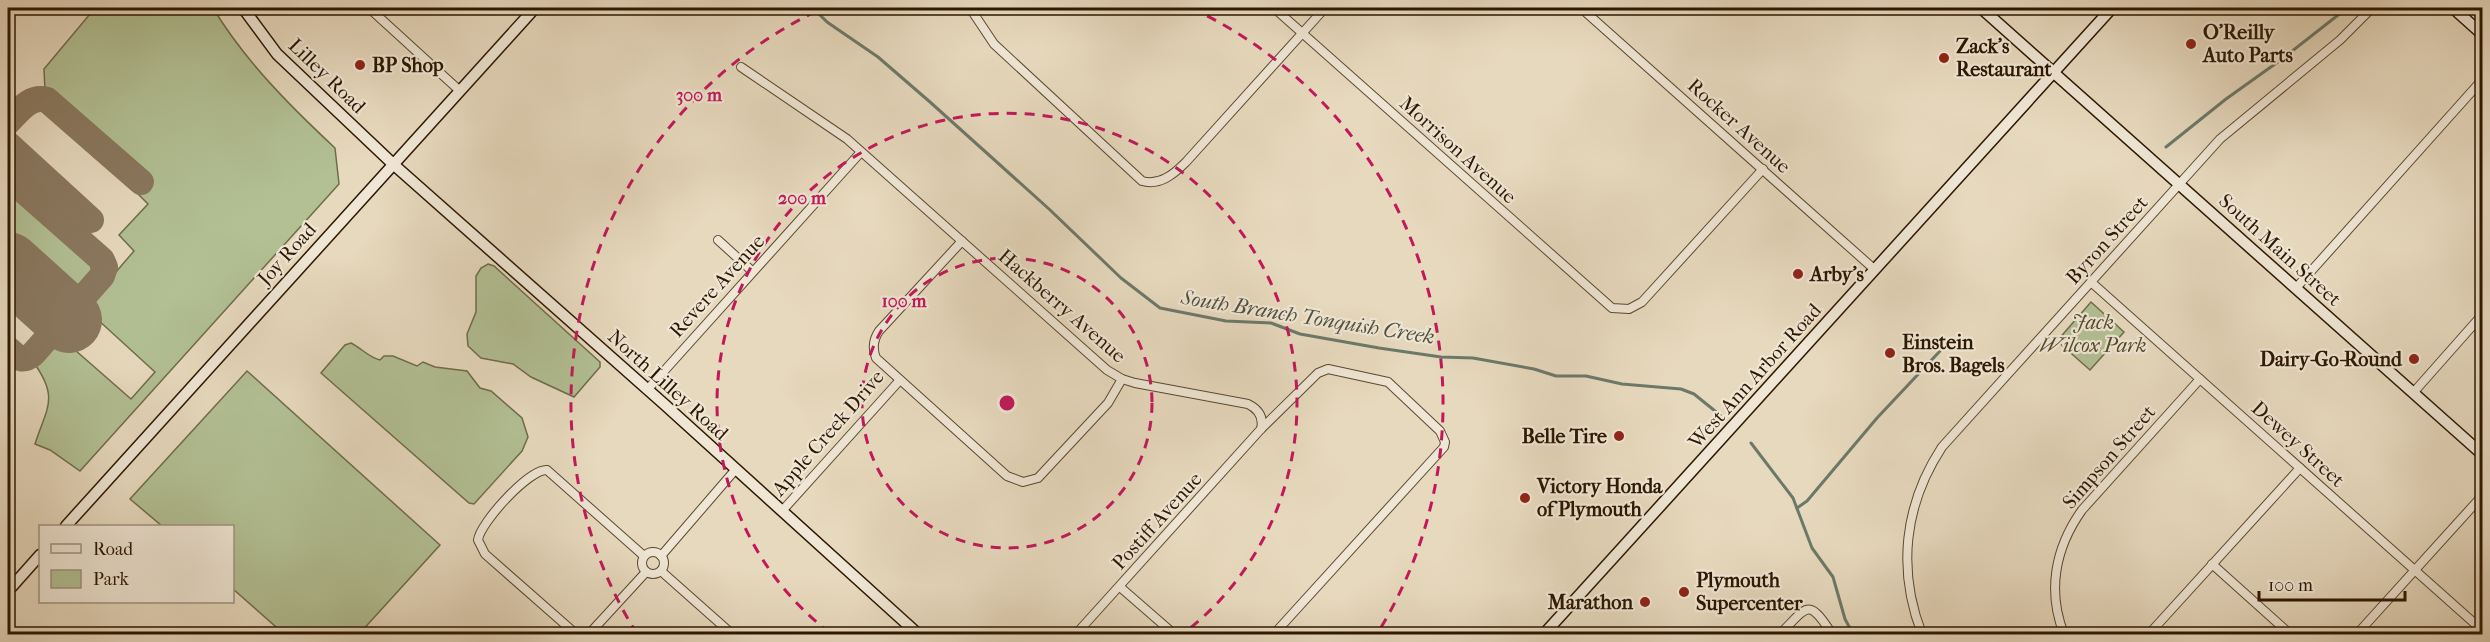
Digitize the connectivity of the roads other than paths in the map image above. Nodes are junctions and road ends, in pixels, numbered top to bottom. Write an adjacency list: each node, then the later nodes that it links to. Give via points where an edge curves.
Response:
1 (243, 8): 19 (street, Lilley Road, via 277,54)
2 (369, 8): 17 (street)
3 (535, 8): 17 (street, Joy Road)
4 (970, 8): 12 (street, via 994,44 1142,181 1150,183 1176,172)
5 (1274, 8): 12 (street, Morrison Avenue)
6 (1325, 8): 12 (street)
7 (1581, 8): 20 (street, Rocker Avenue)
8 (1981, 8): 15 (street, South Main Street)
9 (2112, 8): 15 (street, West Ann Arbor Road)
10 (2372, 8): 21 (street, Byron Street, via 2340,40 2220,138)
11 (2453, 8): 13 (street)
12 (1302, 33): 20 (street, Morrison Avenue, via 1612,308 1624,310 1642,302)
13 (2482, 34)
14 (741, 67): 18 (street, Hackberry Avenue, via 835,129)
15 (2054, 72): 21 (street, South Main Street); 24 (street, West Ann Arbor Road)
16 (2482, 80): 27 (street)
17 (460, 91): 19 (street, Joy Road)
18 (861, 152): 23 (street, Hackberry Avenue); 25 (street, Revere Avenue)
19 (393, 164): 32 (street, North Lilley Road); 40 (street, Joy Road)
20 (1762, 169): 24 (street, Rocker Avenue)
21 (2179, 184): 26 (street, Byron Street); 27 (street, South Main Street)
22 (718, 240): 25 (street)
23 (962, 241): 29 (street, Hackberry Avenue); 31 (street, Apple Creek Drive, via 875,338 876,358)
24 (1874, 269): 58 (street, West Ann Arbor Road)
25 (752, 271): 32 (street, Revere Avenue)
26 (2091, 282): 30 (street, Dewey Street); 61 (street, Byron Street, via 1951,436 1926,475 1913,509 1906,555 1910,597)
27 (2296, 288): 33 (street, South Main Street)
28 (2482, 315): 33 (street)
29 (1122, 379): 31 (street, via 1108,402 1052,463 1038,477 1023,482 1007,476); 34 (street, Hackberry Avenue, via 1248,404 1261,417)
30 (2200, 379): 36 (street, Dewey Street); 62 (street, Simpson Street, via 2082,510 2069,530 2060,550 2055,582)
31 (900, 380): 39 (street, Apple Creek Drive)
32 (647, 390): 37 (street, North Lilley Road)
33 (2414, 393): 35 (street, South Main Street)
34 (1261, 429): 48 (street, Postiff Avenue); 57 (street, Postiff Avenue, via 1318,373 1328,369 1388,382 1440,431 1445,442)
35 (2482, 454)
36 (2300, 468): 44 (street); 45 (street, Dewey Street)
37 (736, 469): 39 (street, North Lilley Road); 43 (street)
38 (2482, 496): 45 (street)
39 (782, 511): 54 (street, North Lilley Road)
40 (67, 525)
41 (39, 556): 49 (street)
42 (644, 556): 43 (street); 47 (street); 51 (street, via 547,470 527,478 484,524 478,540 485,554)
43 (661, 556): 46 (street)
44 (2212, 564): 63 (street); 64 (street)
45 (2415, 570): 50 (street, Dewey Street); 65 (street)
46 (661, 571): 47 (street); 53 (street)
47 (646, 572): 52 (street)
48 (1120, 587): 55 (street, Postiff Avenue); 56 (street)
49 (8, 591)
50 (2482, 630)
51 (576, 634)
52 (589, 634)
53 (732, 634)
54 (918, 634)
55 (1076, 634)
56 (1174, 634)
57 (1274, 634)
58 (1544, 634)
59 (1780, 634): 60 (street, via 1811,608)
60 (1832, 634)
61 (1922, 634)
62 (2064, 634)
63 (2149, 634)
64 (2290, 634)
65 (2357, 634)

